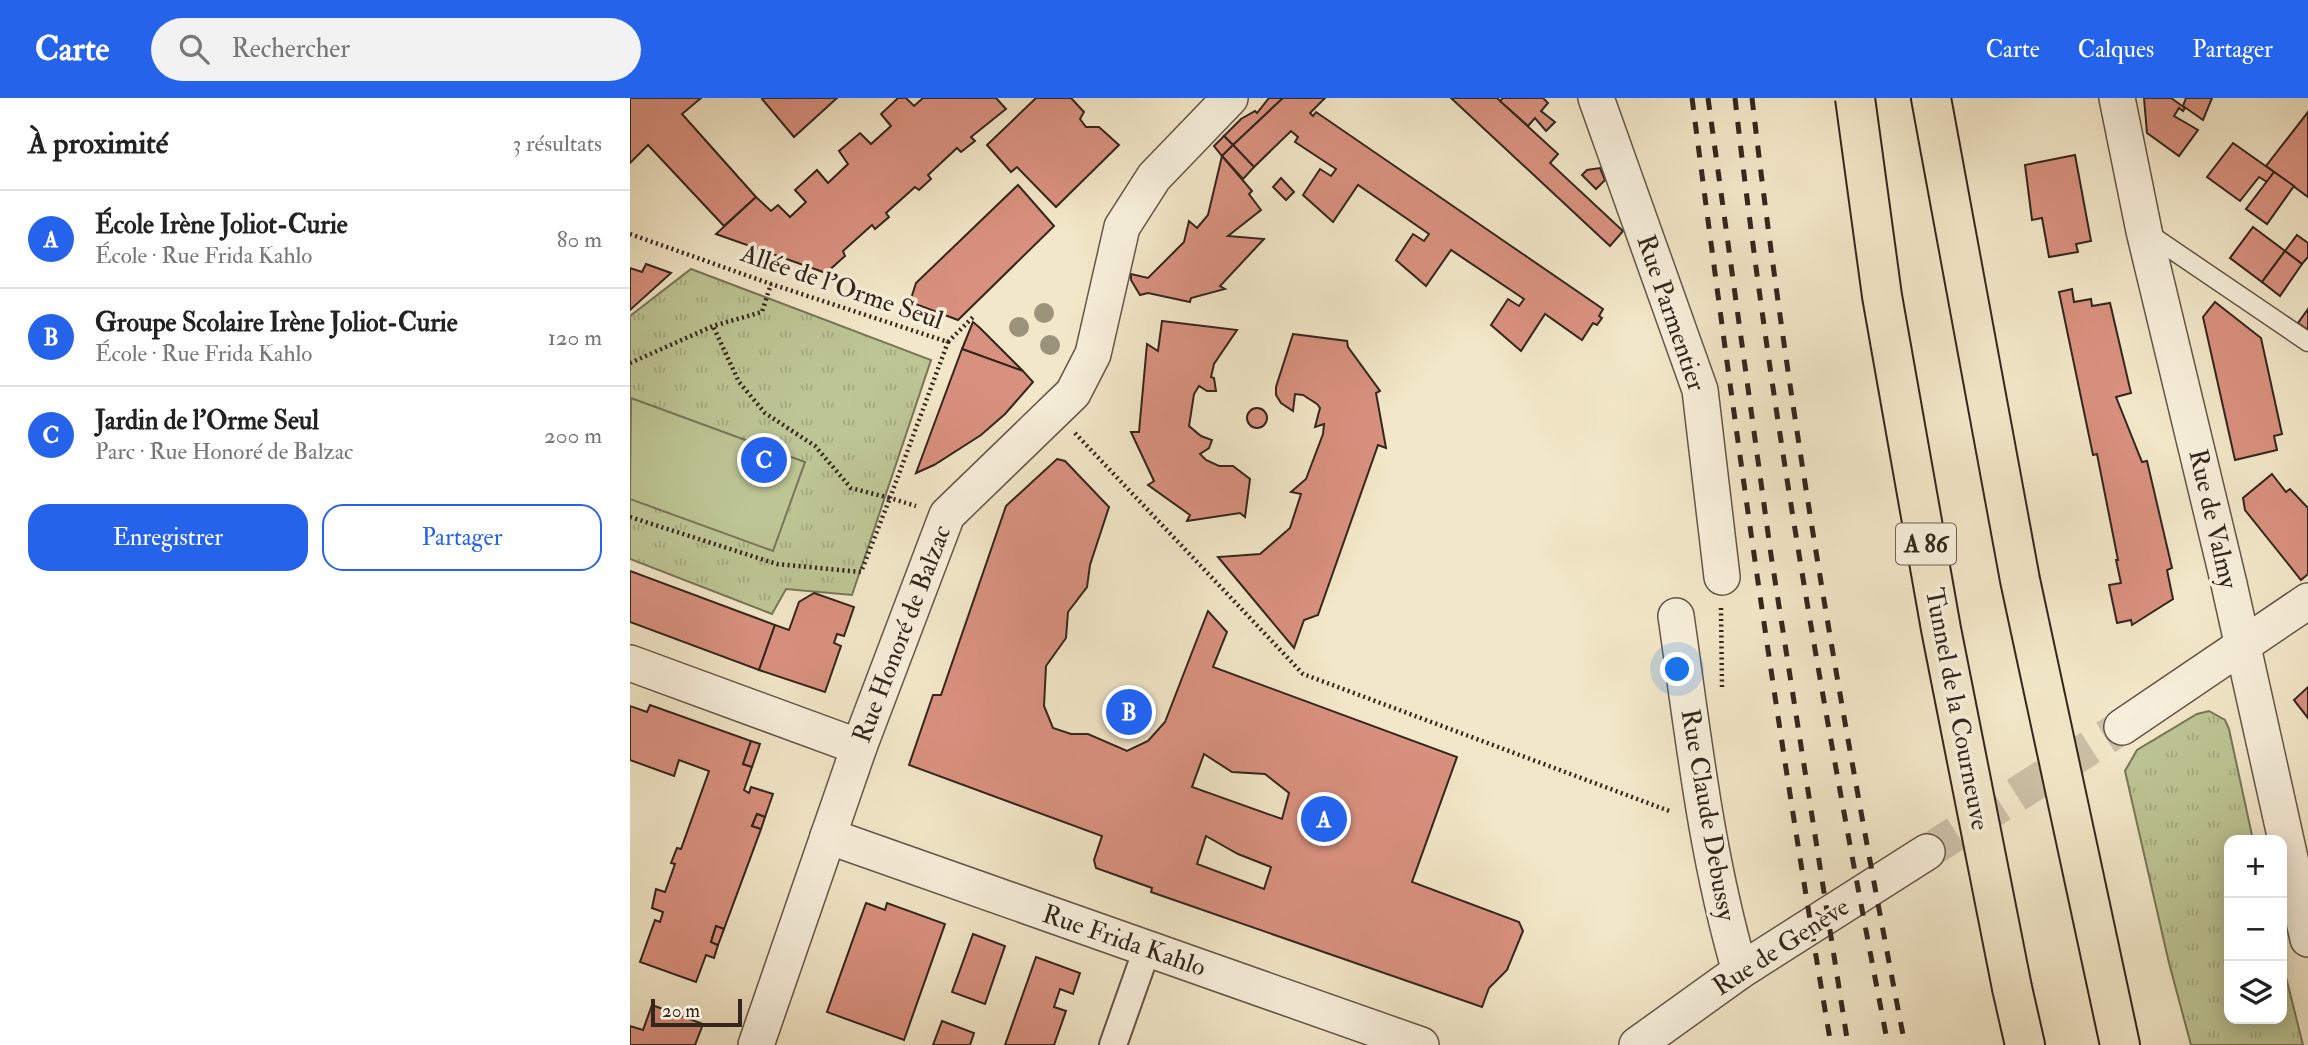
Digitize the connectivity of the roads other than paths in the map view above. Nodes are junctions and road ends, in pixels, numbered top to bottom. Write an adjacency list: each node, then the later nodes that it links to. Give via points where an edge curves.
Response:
1 (1230, 98): 14 (street, Rue Honoré de Balzac, via 1154,177 1122,227 1093,354 1073,393 947,515)
2 (1596, 98): 8 (street, Rue Parmentier, via 1700,390)
3 (1855, 98): 24 (highway, Tunnel de la Courneuve / A 86, bridge, via 1882,296 1941,629)
4 (1931, 98): 25 (highway, via 2020,580)
5 (2118, 98): 6 (street, Rue de Valmy)
6 (2144, 231): 7 (lane); 11 (street, Rue de Valmy)
7 (2308, 342)
8 (1722, 577)
9 (2303, 613): 11 (street)
10 (1676, 616): 19 (street, Rue Claude Debussy, via 1705,817)
11 (2243, 646): 13 (street); 17 (street, Rue de Valmy)
12 (630, 663): 14 (street)
13 (2122, 727)
14 (859, 747): 15 (street, Rue Honoré de Balzac)
15 (828, 836): 18 (street, Rue Frida Kahlo); 20 (street, Rue Honoré de Balzac)
16 (1927, 852): 19 (street, Rue de Genève)
17 (2308, 939)
18 (1147, 949): 21 (street); 22 (street, Rue Frida Kahlo)
19 (1740, 971): 23 (street, Rue de Genève)
20 (756, 1045)
21 (1113, 1045)
22 (1421, 1045)
23 (1637, 1045)
24 (2025, 1045)
25 (2120, 1045)

